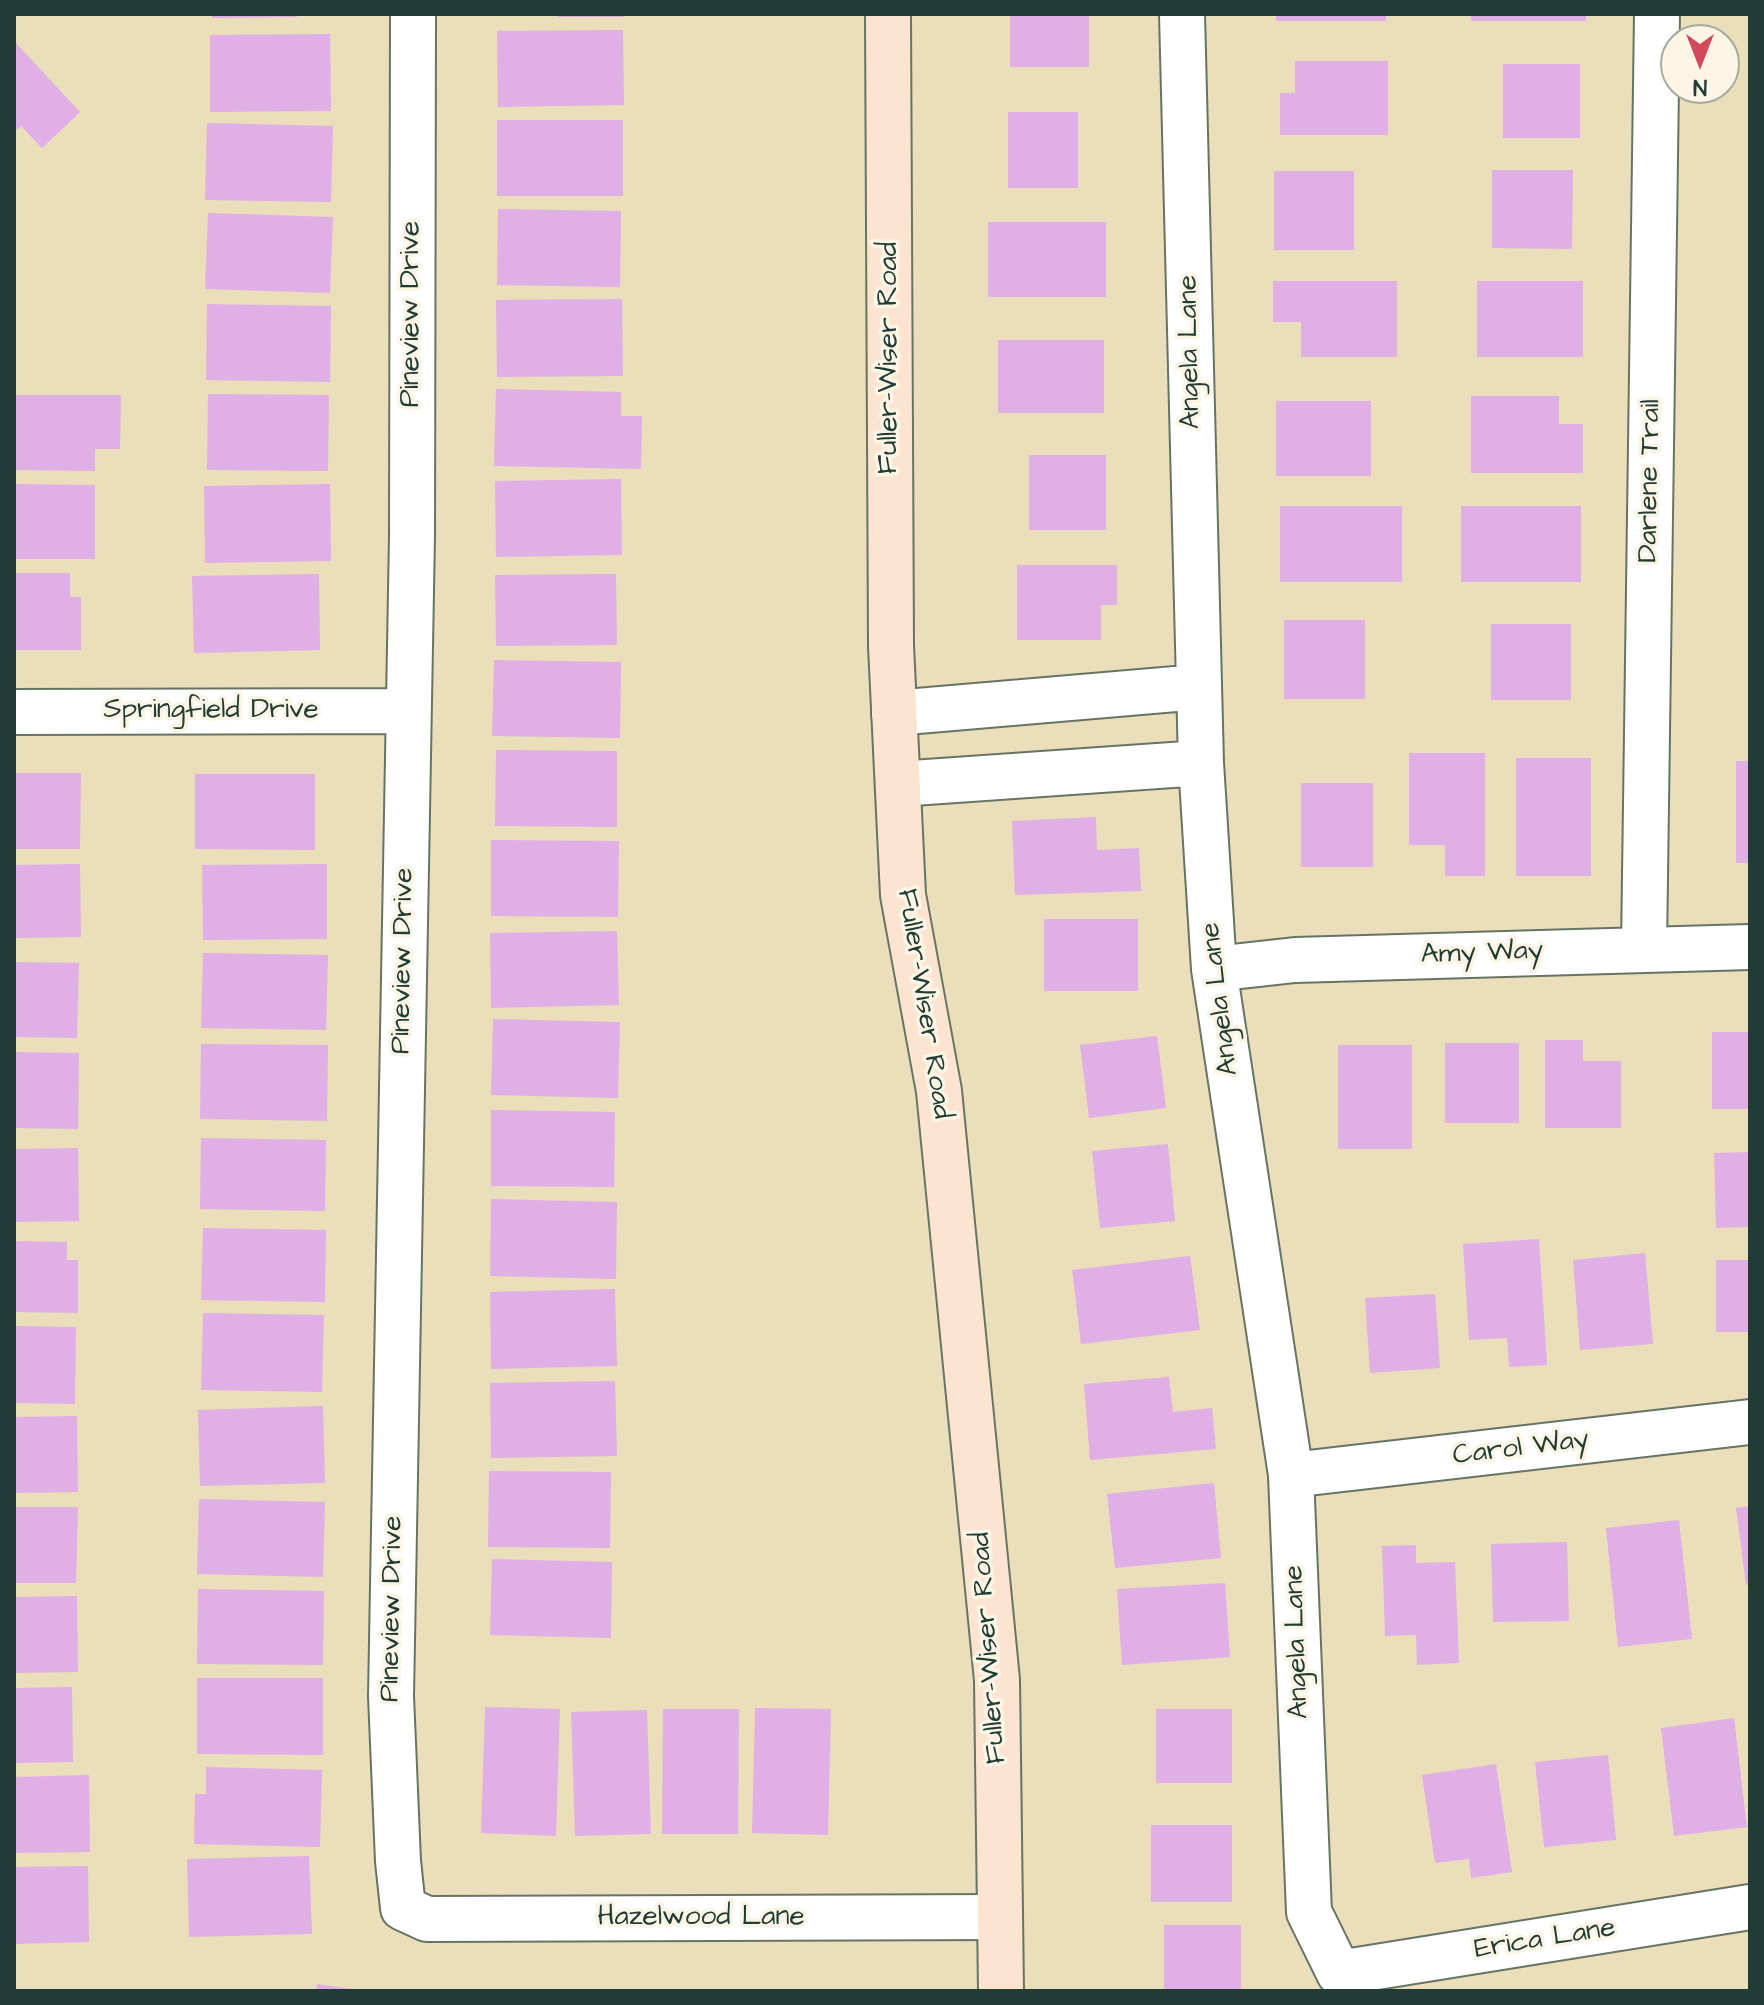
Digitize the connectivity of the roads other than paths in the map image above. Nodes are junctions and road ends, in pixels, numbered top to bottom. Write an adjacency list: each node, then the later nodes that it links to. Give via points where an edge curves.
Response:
1 (413, 14): 6 (street, Pineview Drive)
2 (888, 14): 8 (street, Fuller-Wiser Road)
3 (1182, 14): 5 (street, Angela Lane)
4 (1657, 14): 12 (street, Darlene Trail)
5 (1199, 687): 8 (street); 9 (street, Angela Lane)
6 (408, 711): 7 (street, Springfield Drive); 17 (street, Pineview Drive, via 391,1696)
7 (14, 712)
8 (894, 713): 10 (street, Fuller-Wiser Road)
9 (1201, 763): 10 (street); 13 (street, Angela Lane)
10 (898, 784): 18 (street, Fuller-Wiser Road, via 903,895 939,1091 997,1680)
11 (1750, 947): 12 (street, Amy Way)
12 (1644, 948): 13 (street, Amy Way, via 1295,960)
13 (1214, 969): 15 (street, Angela Lane)
14 (1750, 1422): 15 (street, Carol Way)
15 (1291, 1475): 19 (street, Angela Lane, via 1309,1912)
16 (1750, 1907): 19 (street, Erica Lane)
17 (403, 1908): 18 (street, Hazelwood Lane, via 427,1919)
18 (1000, 1917): 20 (street, Fuller-Wiser Road)
19 (1339, 1973)
20 (1001, 1991)

